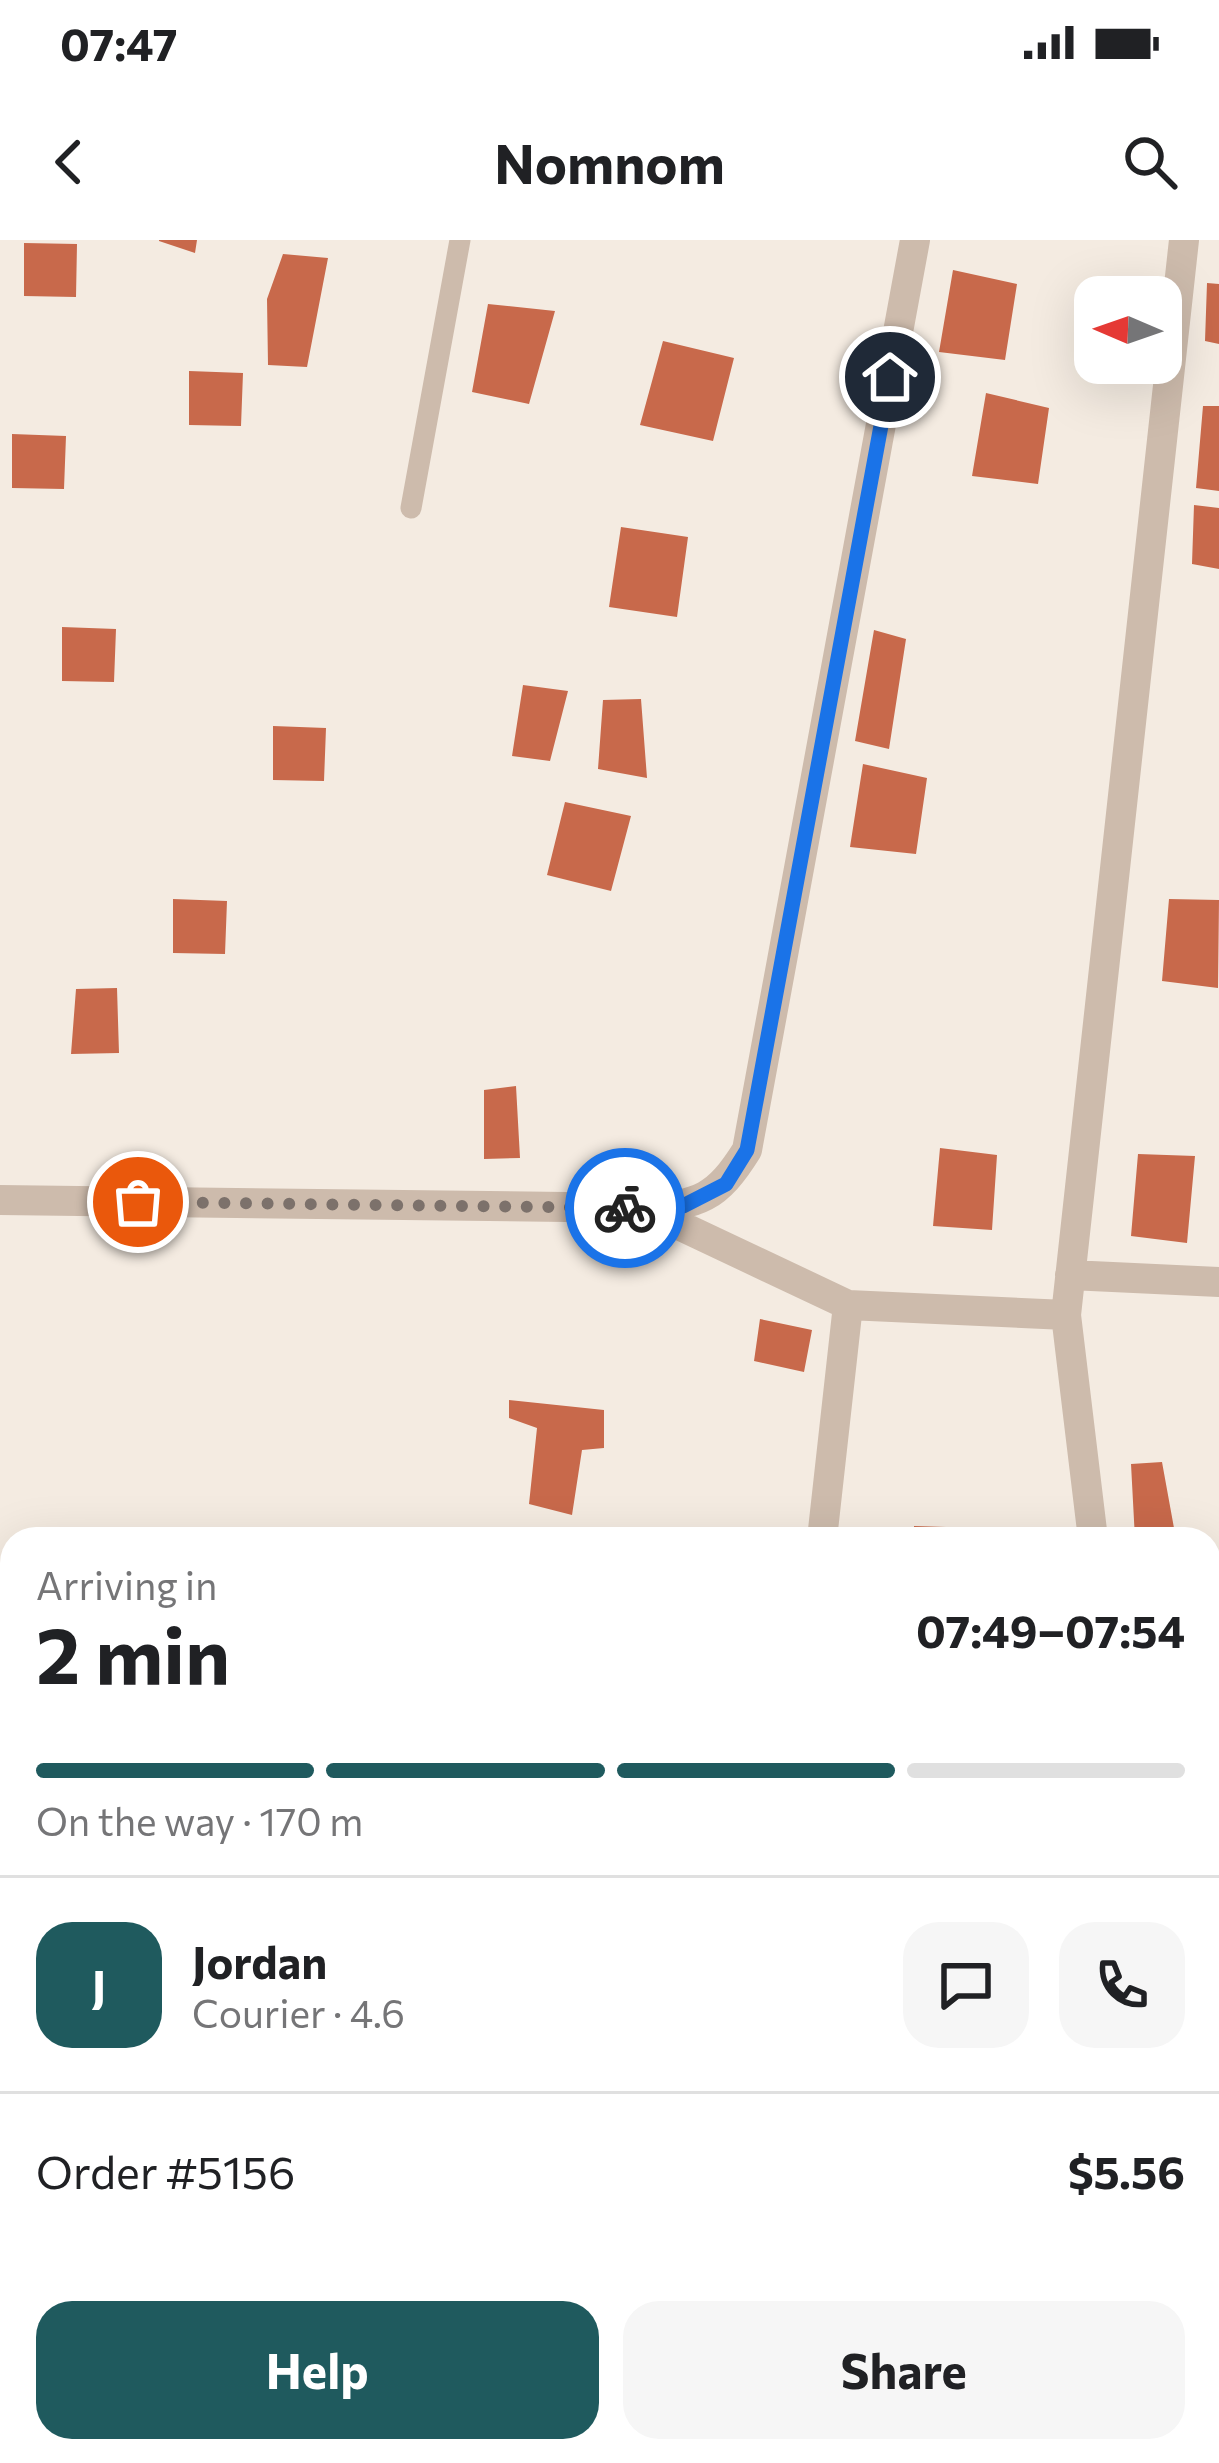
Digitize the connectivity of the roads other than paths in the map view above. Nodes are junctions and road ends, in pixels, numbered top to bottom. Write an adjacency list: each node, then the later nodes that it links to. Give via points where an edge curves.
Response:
1 (460, 240): 4 (lane)
2 (915, 240): 6 (street, via 747,1150 726,1184 683,1206)
3 (1184, 240): 7 (street)
4 (411, 508)
5 (0, 1200): 6 (street)
6 (644, 1208): 9 (street)
7 (1070, 1275): 8 (street); 10 (street)
8 (1219, 1282)
9 (848, 1304): 10 (street); 11 (street)
10 (1066, 1316): 12 (street)
11 (823, 1527)
12 (1092, 1527)

